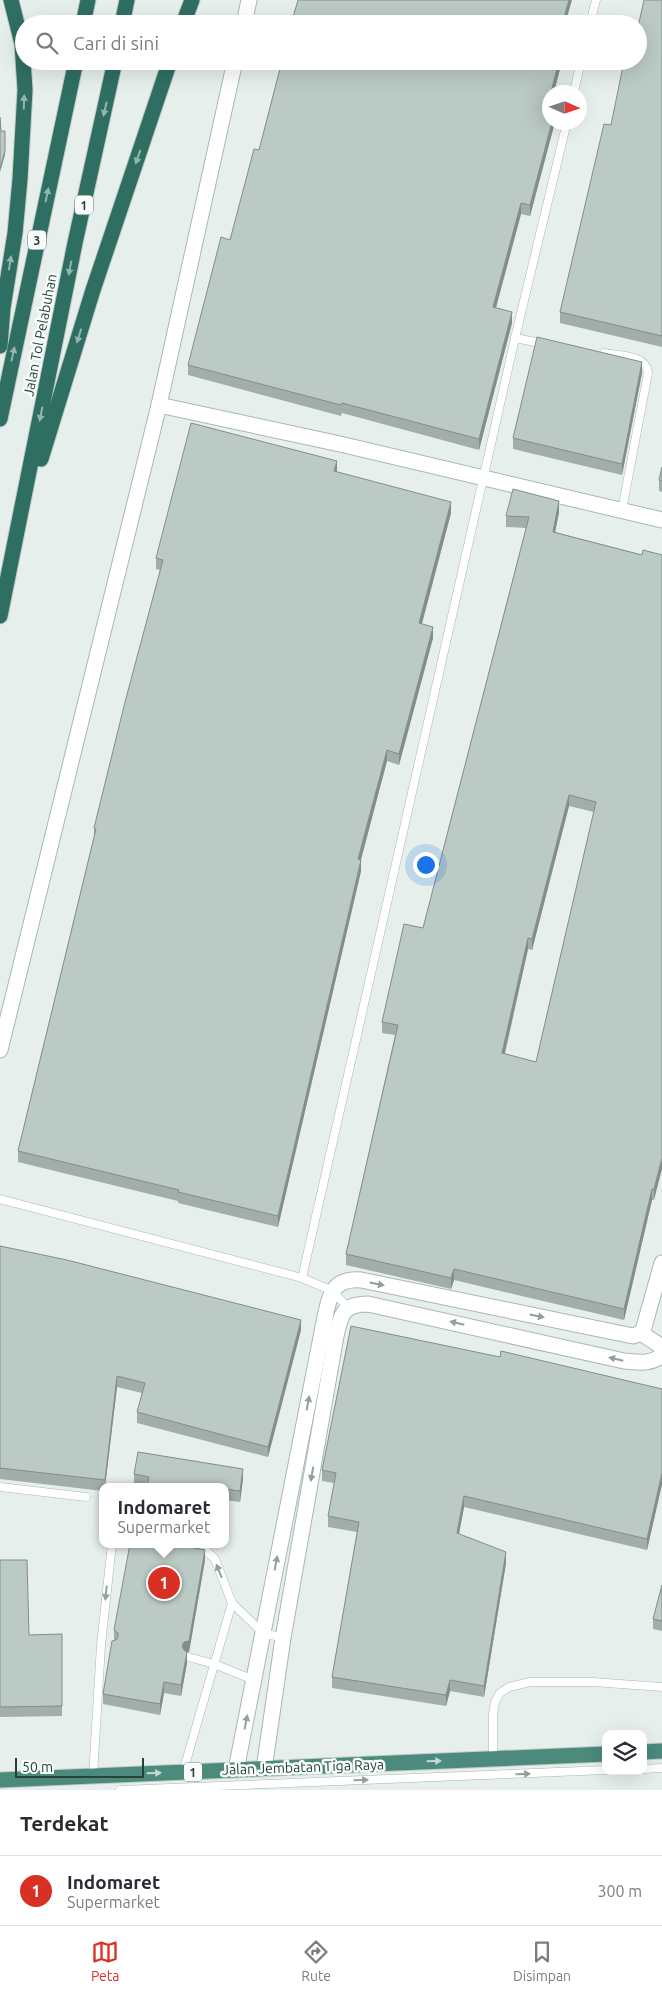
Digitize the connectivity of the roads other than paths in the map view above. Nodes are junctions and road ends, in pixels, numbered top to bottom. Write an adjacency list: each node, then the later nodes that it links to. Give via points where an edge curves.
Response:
1 (11, 0): 12 (highway, one-way to 1)
2 (88, 0): 7 (highway)
3 (127, 0): 8 (highway)
4 (192, 0): 9 (highway)
5 (249, 0): 10 (street)
6 (596, 0): 11 (lane)
7 (86, 15)
8 (124, 15)
9 (186, 15)
10 (246, 15)
11 (592, 15)
12 (15, 16)
13 (24, 70): 23 (highway, one-way to 13, via 17,215)
14 (74, 70): 26 (highway, 3, one-way to 14)
15 (113, 70): 30 (highway, Jalan Tol Pelabuhan / 1, one-way to 30, via 73,252)
16 (167, 70): 30 (highway, one-way to 30, via 93,290)
17 (233, 70): 25 (street)
18 (579, 70): 19 (lane)
19 (576, 85)
20 (565, 130): 21 (lane)
21 (515, 338): 22 (lane); 27 (lane)
22 (554, 345)
23 (0, 346)
24 (591, 351): 28 (lane, via 639,359 648,368)
25 (159, 405): 27 (street); 32 (street)
26 (0, 418)
27 (484, 479): 28 (street); 35 (lane)
28 (622, 510): 29 (street)
29 (662, 520)
30 (18, 536): 31 (highway, Jalan Tol Pelabuhan / 1)
31 (0, 616)
32 (0, 1050)
33 (0, 1199): 35 (lane)
34 (662, 1263): 38 (street)
35 (302, 1278): 36 (lane)
36 (333, 1291): 37 (lane); 38 (street, one-way to 38, via 344,1281 361,1280 633,1336); 46 (street, one-way to 36, via 324,1317)
37 (347, 1307): 40 (street, one-way to 37, via 645,1363 624,1361 368,1304); 47 (street, one-way to 47, via 336,1336)
38 (641, 1333): 39 (street)
39 (662, 1347)
40 (662, 1355)
41 (0, 1487): 42 (lane)
42 (86, 1498)
43 (112, 1548): 62 (lane, one-way to 62)
44 (203, 1548): 45 (lane, one-way to 44, via 215,1559)
45 (232, 1603): 46 (lane); 49 (lane)
46 (263, 1633): 47 (lane); 50 (street)
47 (283, 1638): 57 (street)
48 (188, 1657): 49 (lane)
49 (214, 1664): 50 (lane); 61 (lane)
50 (254, 1680): 59 (street, one-way to 50)
51 (662, 1687): 55 (lane, via 593,1682 530,1682 509,1687 495,1702)
52 (662, 1751): 53 (highway)
53 (647, 1752)
54 (602, 1754): 55 (highway, Jalan Jembatan Tiga Raya / 1)
55 (493, 1759): 57 (highway, Jalan Jembatan Tiga Raya / 1, one-way to 55)
56 (662, 1768): 58 (lane)
57 (264, 1769): 59 (highway, Jalan Jembatan Tiga Raya / 1)
58 (647, 1769)
59 (236, 1770): 61 (highway, Jalan Jembatan Tiga Raya / 1)
60 (602, 1770): 64 (lane, one-way to 60)
61 (184, 1772): 62 (highway, Jalan Jembatan Tiga Raya / 1, one-way to 61)
62 (93, 1776): 63 (highway, Jalan Jembatan Tiga Raya / 1)
63 (0, 1780)
64 (120, 1790)

